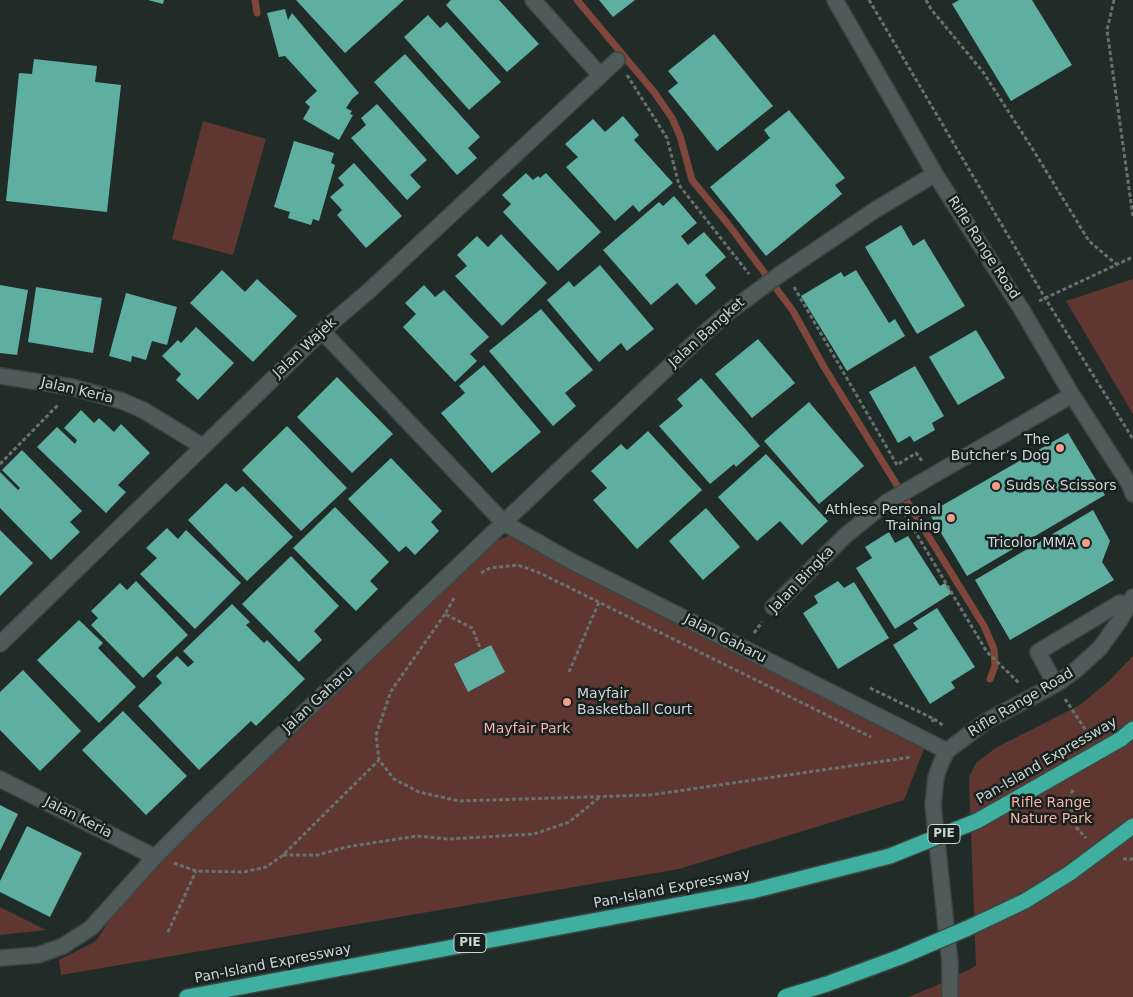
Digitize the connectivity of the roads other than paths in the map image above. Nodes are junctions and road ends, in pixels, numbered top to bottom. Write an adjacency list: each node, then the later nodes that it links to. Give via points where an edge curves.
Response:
1 (533, 0): 4 (street)
2 (835, 0): 5 (street, Rifle Range Road)
3 (617, 60): 4 (street, Jalan Wajek)
4 (600, 75): 6 (street, Jalan Wajek)
5 (935, 174): 8 (street, Rifle Range Road); 11 (street, Jalan Bangket, via 875,210 749,296 709,329)
6 (322, 331): 9 (street, Jalan Wajek); 11 (street, Jalan Gaharu)
7 (0, 376): 9 (street, Jalan Keria, via 72,386 122,401)
8 (1072, 395): 10 (street, Rifle Range Road); 13 (street, Jalan Bingka, via 887,502 846,534)
9 (202, 446): 14 (street, Jalan Wajek)
10 (1133, 494)
11 (504, 523): 17 (street, Jalan Gaharu, via 572,561); 20 (street, Jalan Gaharu)
12 (1122, 606): 15 (street, Rifle Range Road, via 1100,648); 15 (street, via 1038,652)
13 (773, 607)
14 (0, 644)
15 (1055, 684): 17 (street, Rifle Range Road, via 985,722)
16 (1133, 729): 22 (highway, Pan-Island Expressway / PIE, bridge, via 1121,739 977,821 890,856 752,891)
17 (947, 751): 24 (street, Rifle Range Road, via 936,776 933,805 950,963)
18 (0, 779): 20 (street, Jalan Keria)
19 (1133, 826): 23 (highway, bridge, via 1070,873 1017,905 900,957)
20 (155, 857): 21 (street, Jalan Gaharu, via 84,933 64,946 38,955)
21 (0, 958)
22 (187, 997)
23 (785, 997)
24 (950, 997)

